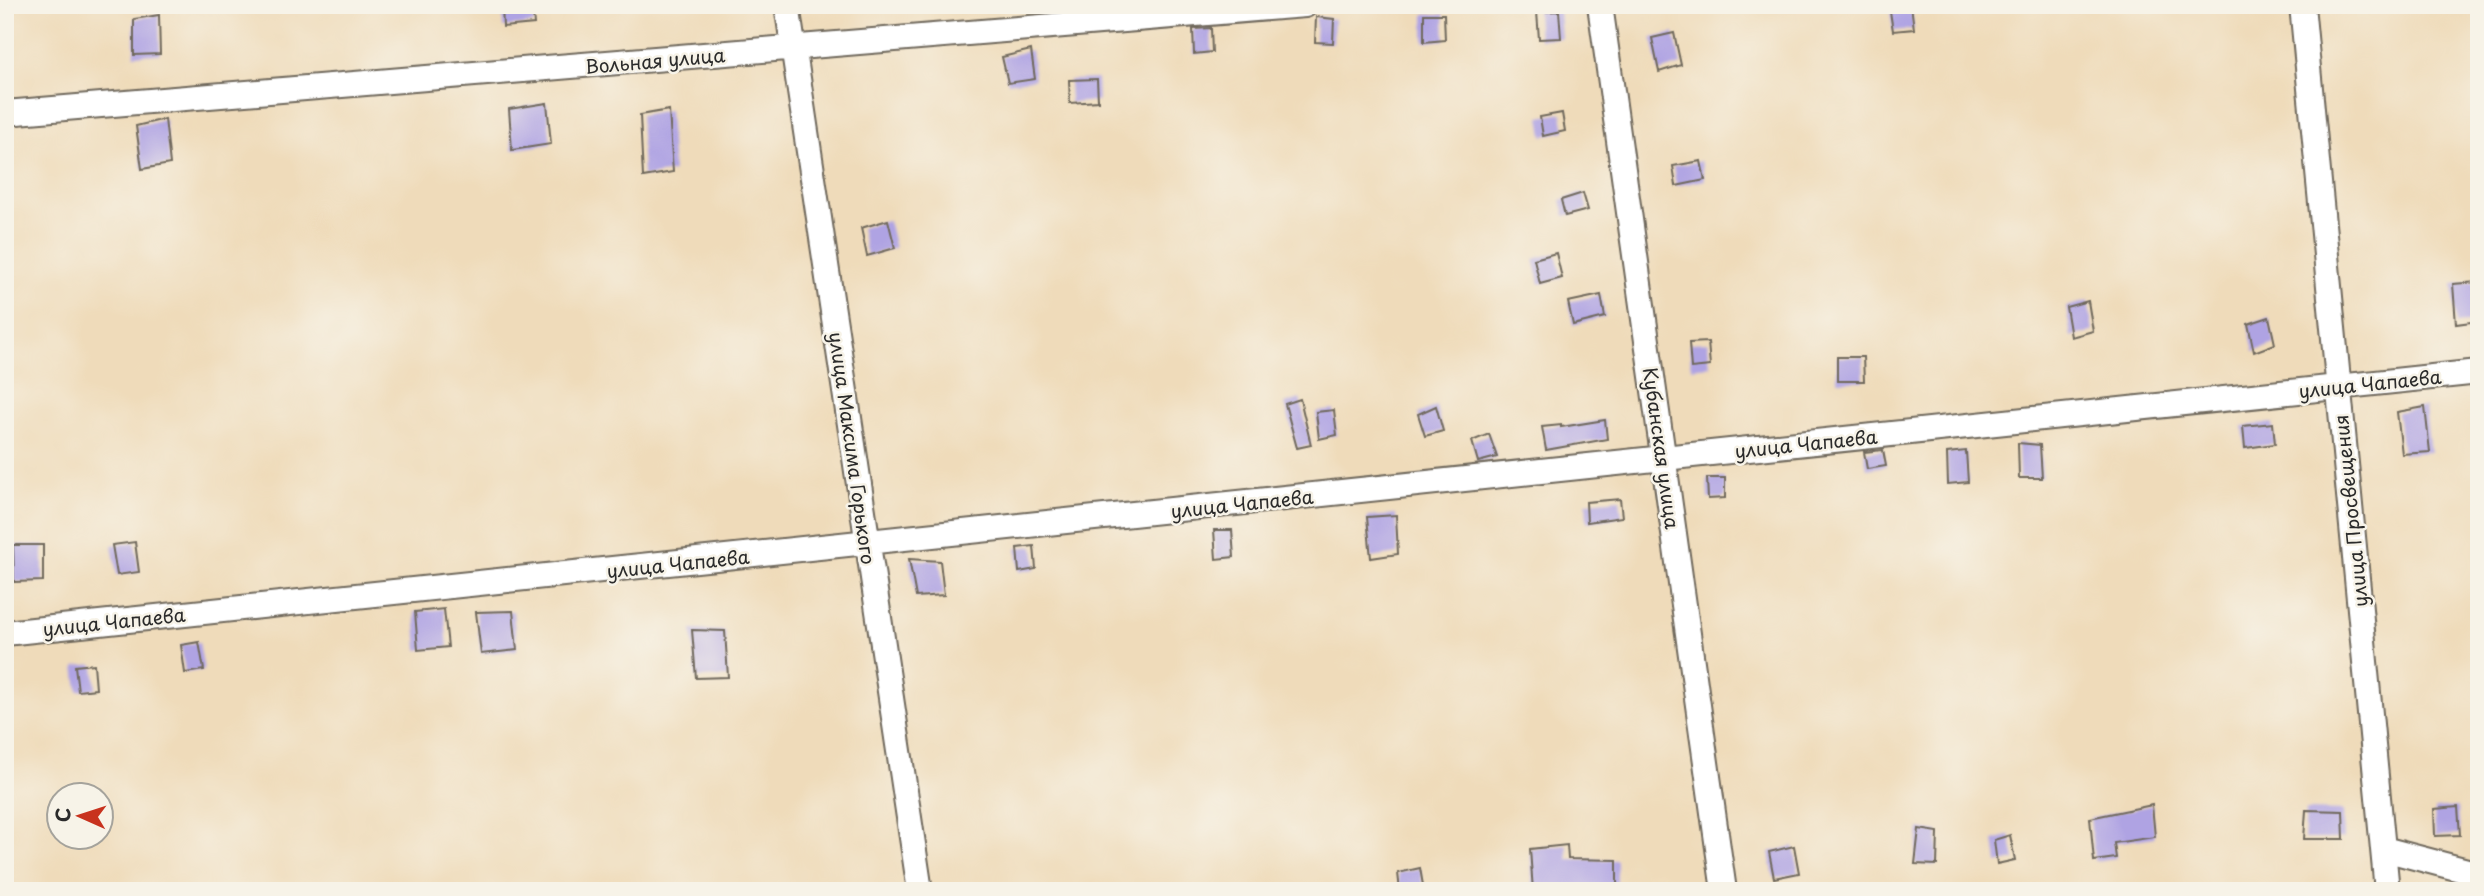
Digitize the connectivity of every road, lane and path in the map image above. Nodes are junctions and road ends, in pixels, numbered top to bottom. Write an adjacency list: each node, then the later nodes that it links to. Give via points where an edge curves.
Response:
1 (787, 5): 5 (street, улица Максима Горького)
2 (1305, 5): 5 (street, Вольная улица)
3 (1600, 5): 9 (street, Кубанская улица)
4 (2302, 5): 8 (street, улица Просвещения)
5 (794, 48): 6 (street, Вольная улица); 10 (street, улица Максима Горького)
6 (5, 113)
7 (2479, 372): 8 (street, улица Чапаева)
8 (2338, 387): 9 (street, улица Чапаева); 12 (street, улица Просвещения)
9 (1663, 458): 10 (street, улица Чапаева); 15 (street, Кубанская улица)
10 (866, 543): 11 (street, улица Чапаева); 14 (street, улица Максима Горького)
11 (5, 633)
12 (2384, 849): 13 (street); 16 (street, улица Просвещения)
13 (2479, 874)
14 (920, 891)
15 (1724, 891)
16 (2387, 891)

